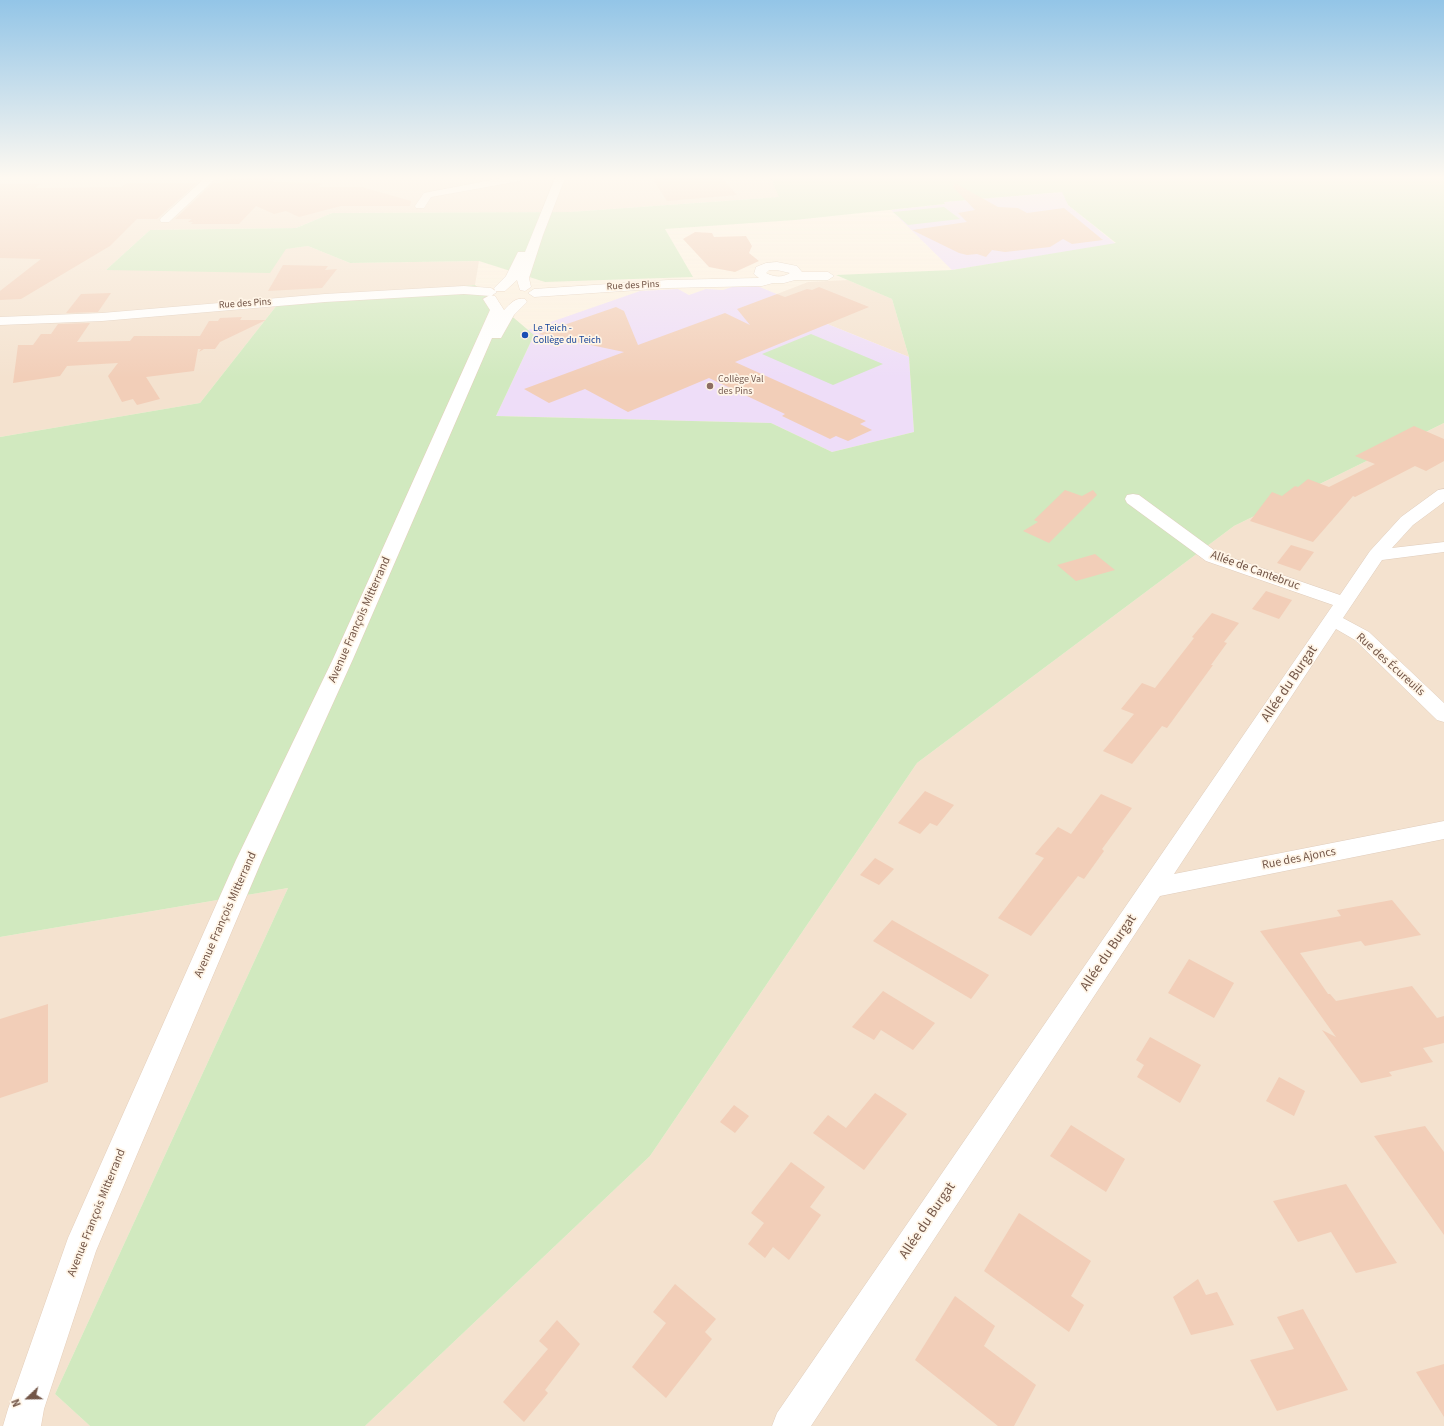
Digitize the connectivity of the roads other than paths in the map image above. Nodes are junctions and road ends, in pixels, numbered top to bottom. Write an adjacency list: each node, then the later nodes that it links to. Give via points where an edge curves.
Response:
1 (525, 245): 9 (main road, via 512,278)
2 (535, 245): 8 (main road, via 523,278)
3 (760, 274): 4 (street, Rue des Pins, via 762,268 778,266 793,269); 6 (street); 7 (street, Rue des Pins)
4 (795, 276): 5 (street, Rue des Pins); 6 (street, Rue des Pins)
5 (828, 276)
6 (774, 280): 7 (street, Rue des Pins)
7 (733, 282): 8 (street, Rue des Pins)
8 (529, 290): 9 (main road); 10 (main road, Avenue François Mitterrand, via 530,298)
9 (494, 293): 10 (main road, via 500,303); 11 (street, Rue des Pins, via 464,290 286,301 102,317); 12 (main road, Avenue François Mitterrand, via 497,310)
10 (520, 302): 12 (main road, Avenue François Mitterrand, via 508,313 480,370)
11 (0, 321)
12 (446, 429): 21 (main road, Avenue François Mitterrand, via 249,860 80,1250)
13 (1444, 494): 16 (street, Allée du Burgat, via 1407,521)
14 (1133, 500): 17 (street, Allée de Cantebruc, via 1212,557)
15 (1444, 548): 16 (street)
16 (1376, 555): 17 (street, Allée du Burgat)
17 (1338, 612): 18 (street, Rue des Écureuils); 20 (street, Allée du Burgat)
18 (1444, 715)
19 (1444, 830): 20 (street, Rue des Ajoncs)
20 (1153, 888): 22 (street, Allée du Burgat)
21 (24, 1420)
22 (790, 1426)

